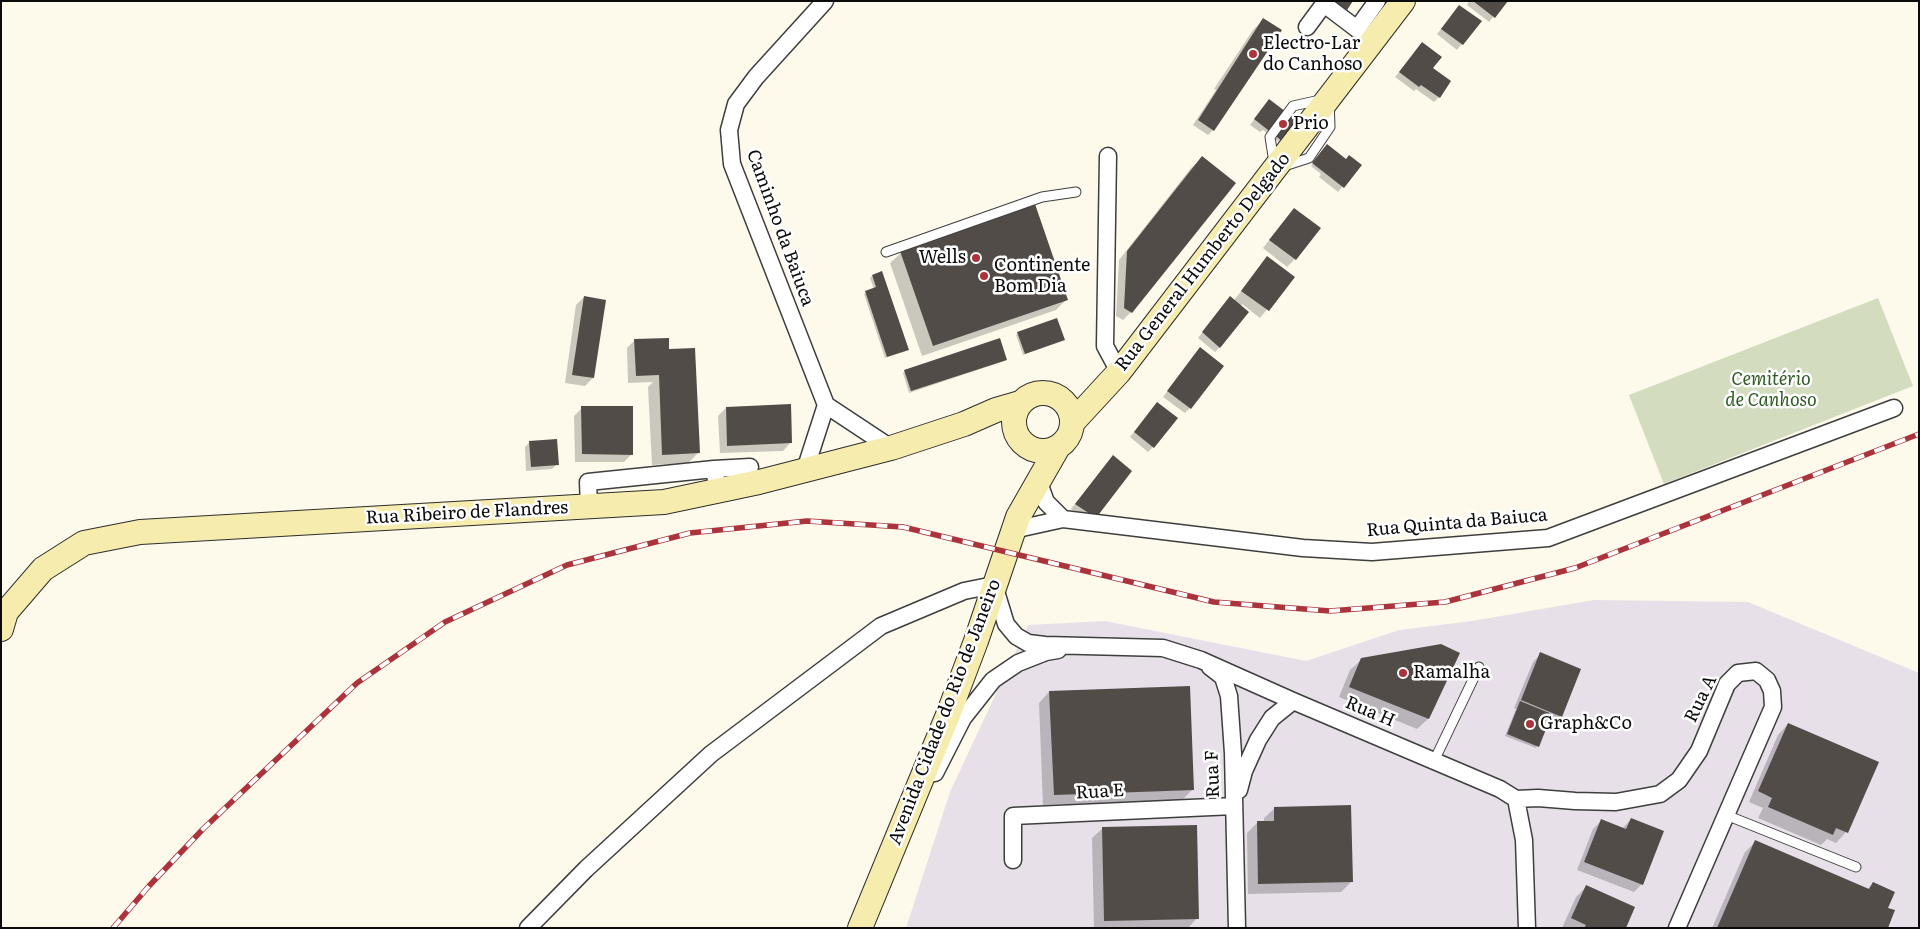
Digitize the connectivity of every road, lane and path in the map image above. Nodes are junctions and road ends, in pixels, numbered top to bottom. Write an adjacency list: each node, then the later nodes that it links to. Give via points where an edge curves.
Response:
1 (824, 1): 12 (street, Caminho da Baiuca, via 736,104 729,130 732,164)
2 (1377, 1): 5 (street)
3 (1403, 1): 5 (main road, Rua General Humberto Delgado)
4 (1307, 27): 5 (street, via 1324,4)
5 (1364, 35): 9 (main road, Rua General Humberto Delgado, via 1329,98)
6 (1108, 156): 9 (street, via 1105,346)
7 (1076, 192): 8 (lane, via 1042,197)
8 (886, 252)
9 (1119, 372): 10 (main road, Rua Ribeiro de Flandres); 14 (main road, Rua General Humberto Delgado)
10 (1057, 396): 11 (main road, Rua Ribeiro de Flandres, via 1041,392); 14 (main road, via 1069,408)
11 (1020, 403): 15 (main road, Rua Ribeiro de Flandres); 16 (main road, via 1013,420)
12 (826, 405): 18 (street); 20 (street)
13 (1894, 408): 24 (street, Rua Quinta da Baiuca, via 1548,538 1372,552 1303,548)
14 (1072, 423): 17 (main road, via 1070,433)
15 (964, 424): 16 (main road, Rua Ribeiro de Flandres); 18 (main road, Rua Ribeiro de Flandres)
16 (1016, 433): 17 (main road, Rua Ribeiro de Flandres, via 1031,449 1049,451); 23 (main road, via 1029,474)
17 (1058, 447): 22 (main road)
18 (891, 448): 20 (main road, Rua Ribeiro de Flandres)
19 (750, 467): 21 (street)
20 (804, 470): 21 (main road, Rua Ribeiro de Flandres)
21 (716, 480): 27 (main road, Rua Ribeiro de Flandres, via 664,502 140,532 84,543 43,569 6,612)
22 (1038, 480): 23 (main road); 24 (street, via 1046,502)
23 (1023, 506): 25 (main road, Avenida Cidade do Rio de Janeiro)
24 (1063, 519): 25 (street, Rua Quinta da Baiuca, via 1022,528)
25 (1011, 534): 26 (main road, Avenida Cidade do Rio de Janeiro)
26 (994, 586): 28 (street, Rua H, via 1006,624 1016,636 1028,643); 38 (main road, Avenida Cidade do Rio de Janeiro, via 948,715); 39 (street, via 964,591 881,626 711,754 586,869)
27 (1, 629)
28 (1080, 647): 29 (street, Rua H, via 1163,648); 38 (street, Rua H, via 1046,652 1018,663 993,680 979,696 963,718)
29 (1201, 660): 31 (street, Rua H); 34 (street, Rua F, via 1223,677 1229,696)
30 (1479, 667): 32 (lane)
31 (1293, 701): 32 (street, Rua H); 34 (street, Rua F, via 1272,718 1258,740 1244,771)
32 (1434, 761): 33 (street, Rua H, via 1500,788)
33 (1516, 799): 35 (street, Rua A, via 1616,802 1660,794 1680,780 1699,751 1727,684 1738,673 1756,671 1770,685 1773,707); 43 (street, via 1524,840)
34 (1234, 806): 36 (street, Rua E, via 1013,816); 42 (street)
35 (1726, 815): 37 (lane); 44 (street, Rua A)
36 (1013, 860)
37 (1856, 867)
38 (877, 888): 40 (main road, Avenida Cidade do Rio de Janeiro); 41 (main road, Avenida Cidade do Rio de Janeiro)
39 (528, 928)
40 (856, 928)
41 (860, 928)
42 (1237, 928)
43 (1527, 928)
44 (1677, 928)

